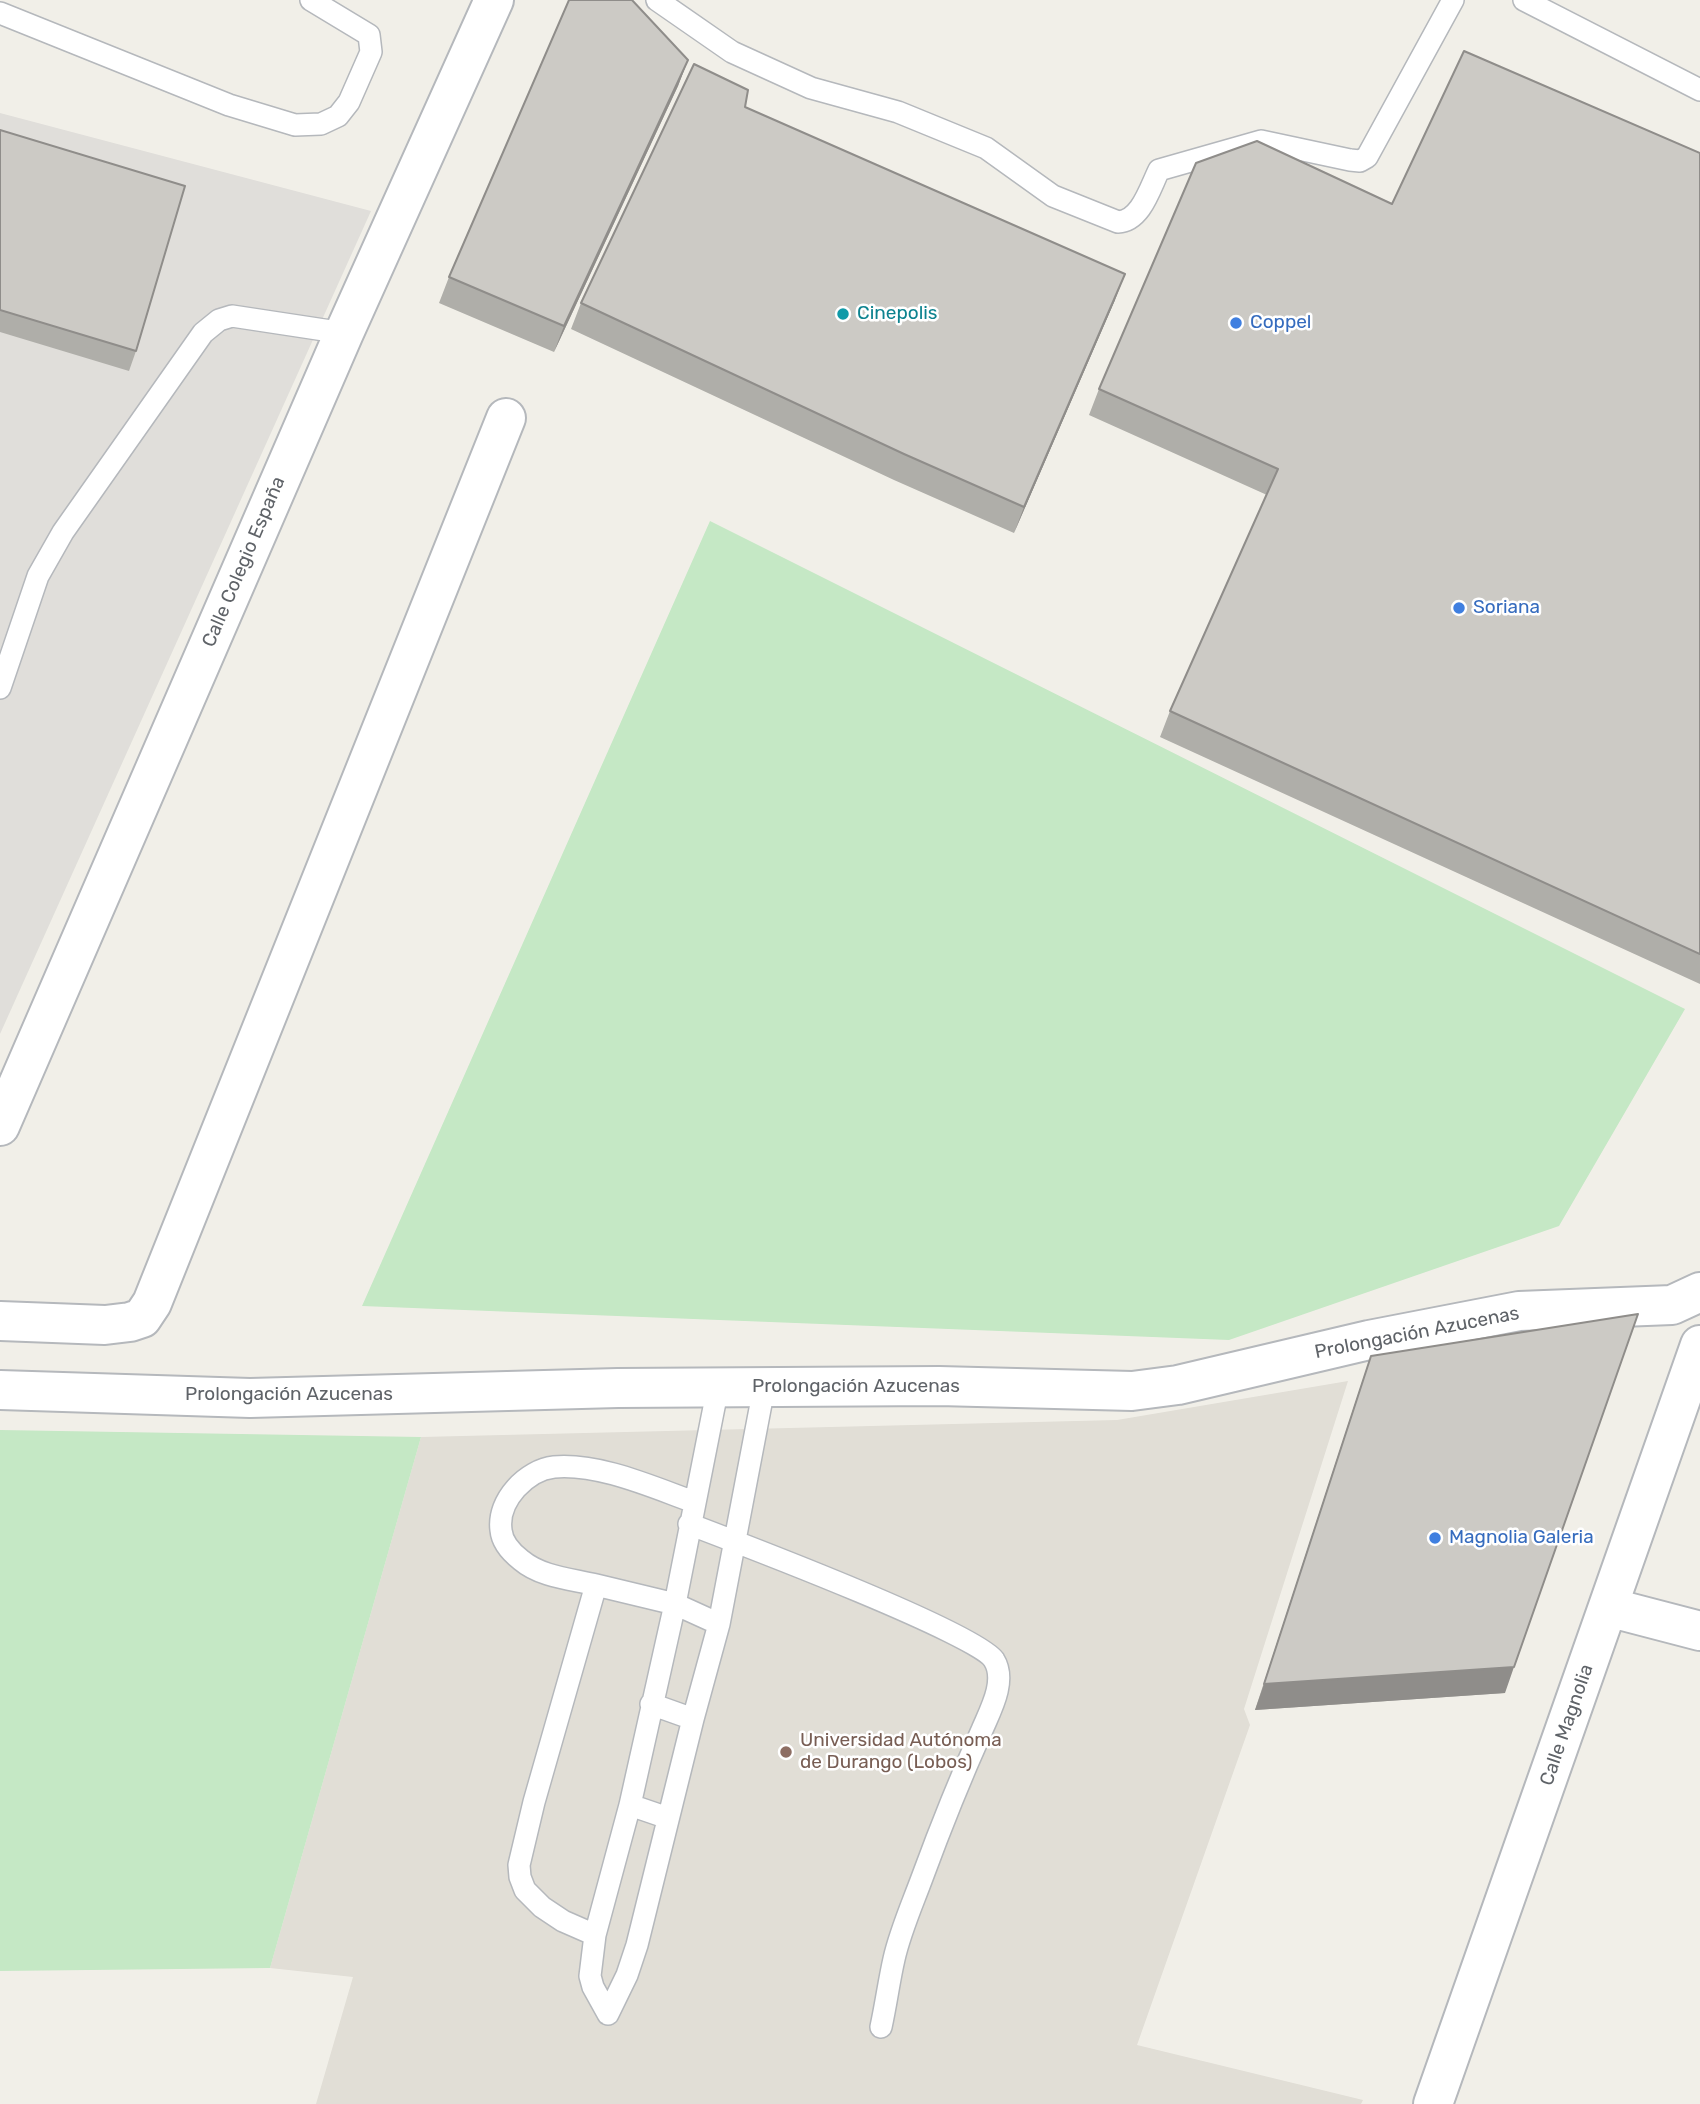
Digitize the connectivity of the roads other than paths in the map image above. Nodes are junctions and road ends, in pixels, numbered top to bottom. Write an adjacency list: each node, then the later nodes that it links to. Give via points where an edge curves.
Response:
1 (311, 0): 6 (lane, via 369,35 371,52 338,116 307,125 229,104)
2 (494, 0): 8 (street, Calle Colegio España)
3 (657, 0): 4 (lane, via 732,52 811,88 898,112 986,148 1053,197 1118,222 1135,215 1159,170 1261,141 1360,161 1372,150)
4 (1453, 0)
5 (1524, 0): 7 (lane)
6 (0, 13)
7 (1700, 90)
8 (344, 332): 10 (lane, via 232,316 203,333 44,565); 11 (street, Calle Colegio España)
9 (506, 418): 13 (street, via 152,1303 142,1318 105,1325)
10 (0, 688)
11 (0, 1126)
12 (1700, 1292): 16 (street, Prolongación Azucenas, via 1672,1305 1519,1311 1132,1391)
13 (0, 1321)
14 (1700, 1345): 23 (street, Calle Magnolia)
15 (718, 1387): 16 (street, Prolongación Azucenas); 17 (street, Prolongación Azucenas, via 250,1398); 18 (lane)
16 (764, 1388): 20 (lane)
17 (0, 1390)
18 (694, 1502): 19 (lane); 21 (lane, via 612,1474 567,1467 551,1467 523,1479 500,1520 509,1549 541,1573)
19 (689, 1524): 20 (lane); 22 (lane)
20 (734, 1541): 24 (lane); 31 (lane, via 937,1625 982,1648 994,1659 999,1674 995,1702 898,1945)
21 (596, 1585): 22 (lane); 30 (lane, via 519,1865 525,1890 542,1907)
22 (675, 1604): 24 (lane); 26 (lane)
23 (1608, 1607): 25 (street); 32 (street, Calle Magnolia)
24 (719, 1624): 27 (lane)
25 (1700, 1631)
26 (651, 1704): 27 (lane); 28 (lane)
27 (693, 1719): 29 (lane)
28 (630, 1805): 29 (lane); 30 (lane)
29 (668, 1818): 30 (lane, via 637,1945 608,2014 590,1976)
30 (595, 1935)
31 (881, 2027)
32 (1433, 2104)

